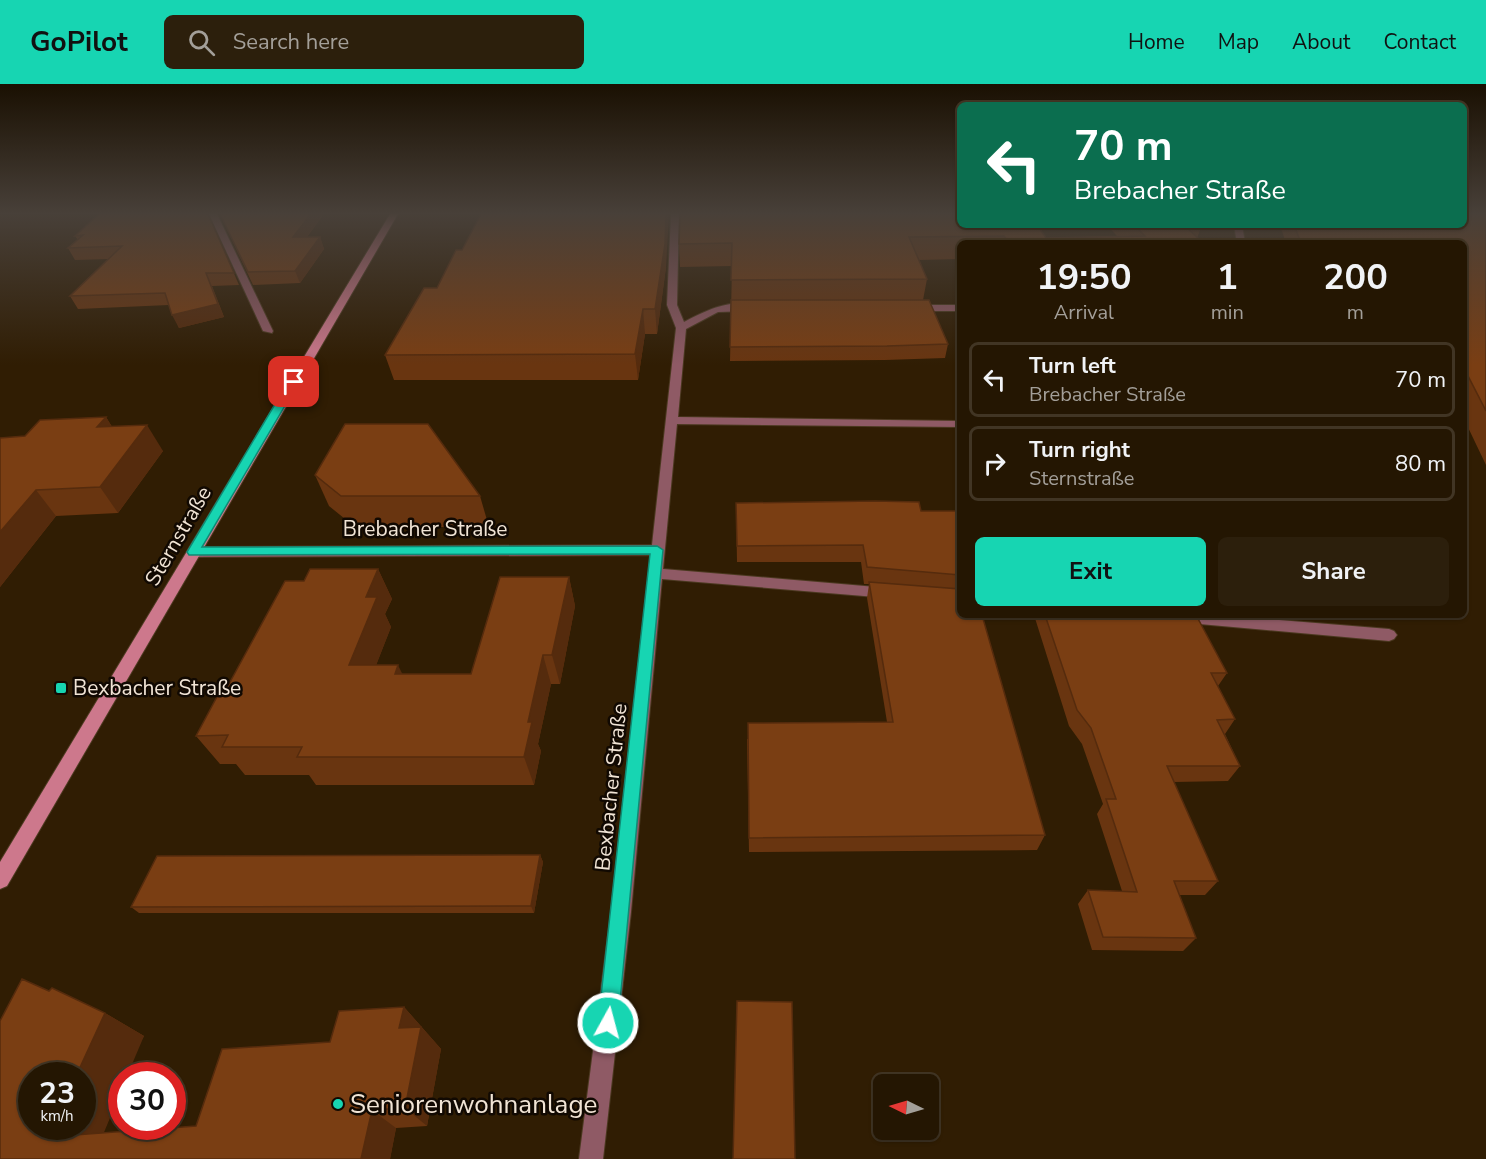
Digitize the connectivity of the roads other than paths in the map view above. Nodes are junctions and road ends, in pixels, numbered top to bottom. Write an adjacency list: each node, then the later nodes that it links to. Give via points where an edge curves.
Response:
1 (237, 264): 8 (street)
2 (364, 264): 12 (main road, Sternstraße)
3 (673, 264): 7 (street, Bexbacher Straße, via 672,304)
4 (762, 308): 7 (street, via 716,309)
5 (902, 308): 6 (street)
6 (957, 308)
7 (681, 328): 9 (street, Bexbacher Straße)
8 (268, 331)
9 (672, 420): 10 (street); 11 (street, Bexbacher Straße)
10 (957, 424)
11 (657, 550): 12 (street, Brebacher Straße); 13 (street, Bexbacher Straße)
12 (194, 552): 17 (main road, Sternstraße)
13 (655, 573): 14 (street); 18 (street, Bexbacher Straße)
14 (901, 594)
15 (1190, 618): 16 (street)
16 (1389, 635)
17 (0, 880)
18 (591, 1159)

